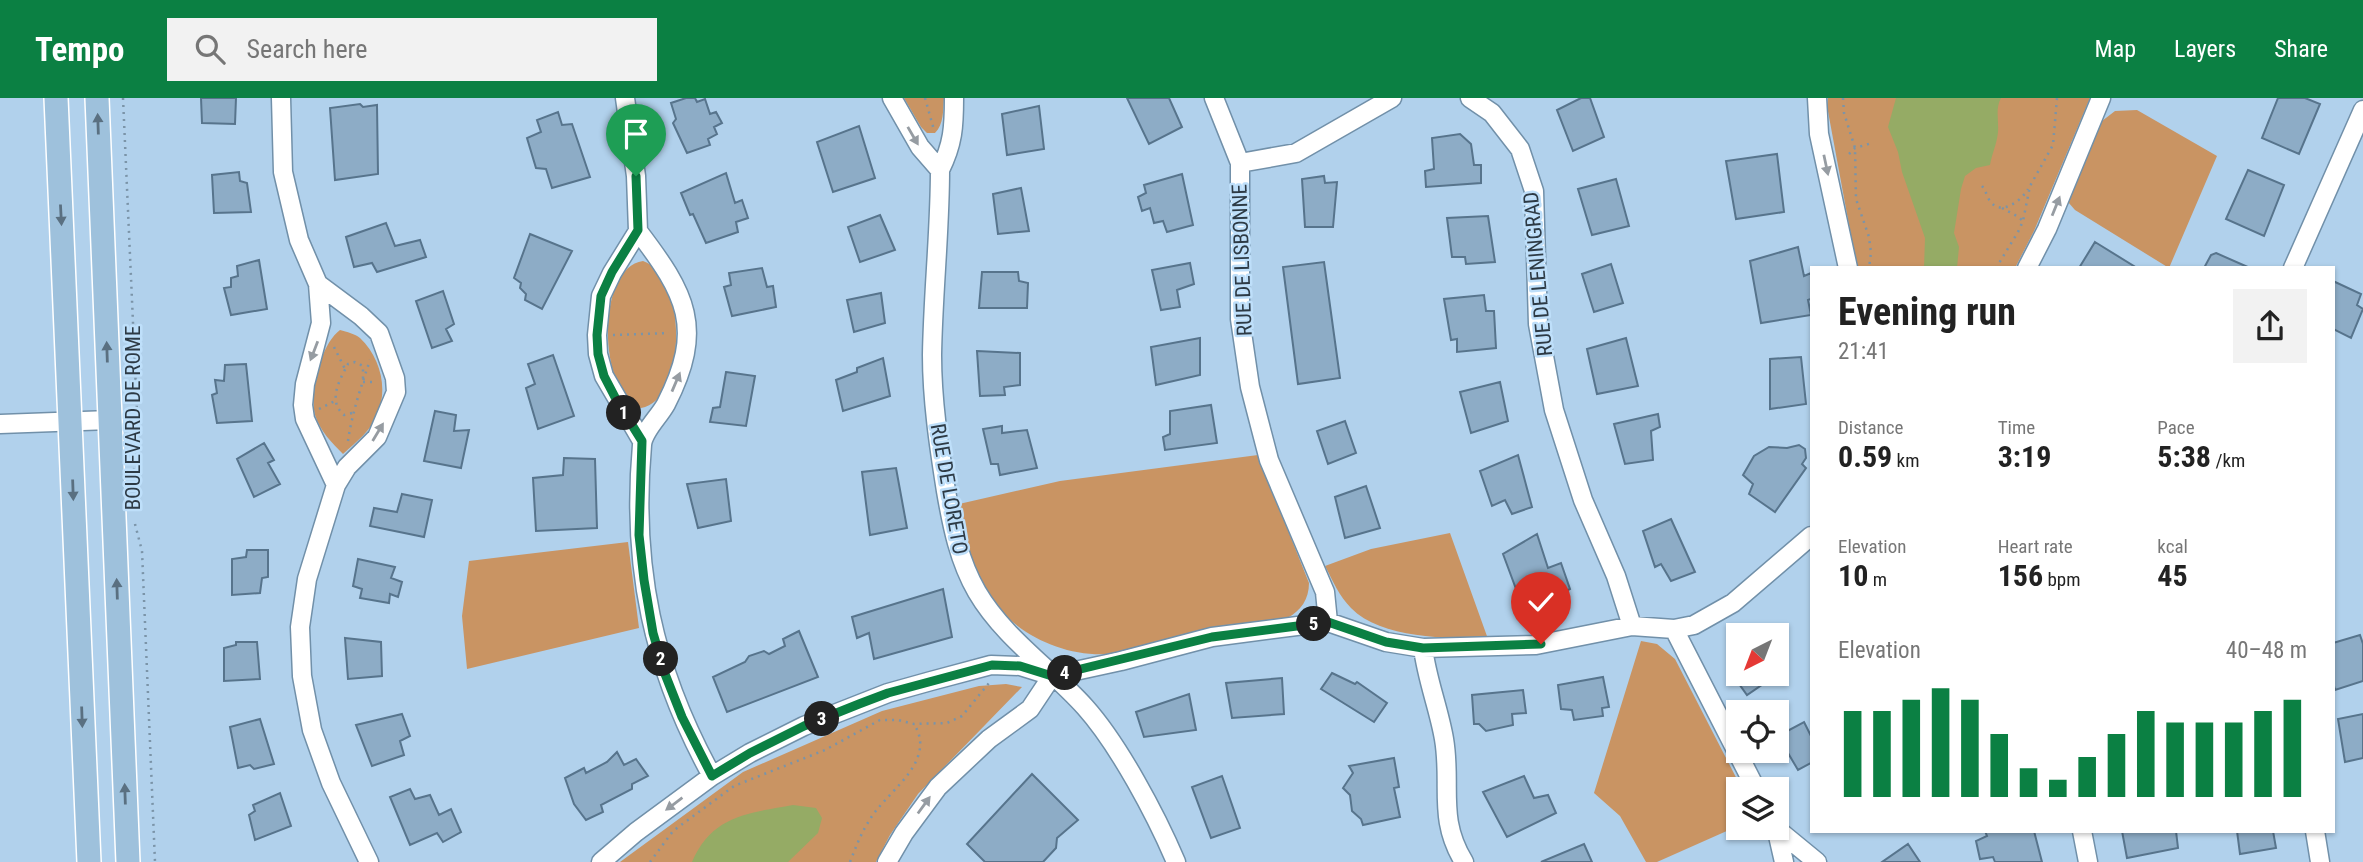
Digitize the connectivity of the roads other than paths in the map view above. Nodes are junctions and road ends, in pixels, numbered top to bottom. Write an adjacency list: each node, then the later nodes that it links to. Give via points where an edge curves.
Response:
1 (57, 98): 21 (main road, one-way to 21)
2 (97, 98): 20 (main road, BOULEVARD DE ROME, one-way to 2)
3 (281, 98): 19 (street, via 283,172 293,220)
4 (625, 98): 15 (street)
5 (892, 98): 14 (street, one-way to 14, via 920,148)
6 (954, 98): 14 (street, RUE DE LORETO, via 954,133)
7 (1213, 98): 13 (street, RUE DE LISBONNE)
8 (1392, 98): 13 (street, via 1296,153)
9 (1469, 98): 27 (street, RUE DE LENINGRAD, via 1492,113 1520,149 1534,191 1538,324 1554,410 1582,498)
10 (1817, 98): 16 (street, one-way to 16, via 1819,134)
11 (2101, 98): 17 (street, one-way to 11)
12 (2363, 110): 18 (street)
13 (1240, 163): 26 (street, RUE DE LISBONNE, via 1240,320 1250,387 1269,460 1325,592)
14 (940, 170): 30 (street, RUE DE LORETO, via 932,357 950,512 963,563 978,593 999,622)
15 (638, 230): 23 (street, via 601,296 597,335 604,376); 23 (street, one-way to 15, via 678,380 687,333 678,291)
16 (1848, 266)
17 (2028, 266)
18 (2294, 266)
19 (318, 284): 24 (street, one-way to 24, via 321,323 303,405 310,433); 24 (street, one-way to 19, via 377,436 396,392 395,378 379,333)
20 (110, 420): 21 (street); 38 (main road, BOULEVARD DE ROME, one-way to 20)
21 (70, 422): 22 (street); 37 (main road, one-way to 37)
22 (0, 424)
23 (642, 441): 31 (street, via 639,535 653,633 677,706)
24 (336, 485): 39 (street, via 307,579 300,653 306,704 320,757)
25 (1810, 537): 28 (street, via 1733,603 1694,625)
26 (1328, 622): 29 (street, via 1386,642); 30 (street, via 1212,637)
27 (1632, 626): 28 (street); 29 (street, via 1536,645)
28 (1674, 629): 32 (street)
29 (1423, 648): 43 (street, via 1444,737 1447,821)
30 (1052, 676): 31 (street, via 1020,666 992,665 888,693 804,726); 41 (street, one-way to 30, via 938,787 989,739 1030,709); 42 (street, RUE DE LORETO, via 1086,708 1105,734)
31 (712, 776): 40 (street, one-way to 40)
32 (1750, 777)
33 (2082, 833): 46 (street)
34 (2315, 833): 47 (street)
35 (1789, 839): 45 (street)
36 (1779, 840): 44 (street)
37 (89, 862)
38 (128, 862)
39 (369, 862)
40 (601, 862)
41 (887, 862)
42 (1176, 862)
43 (1464, 862)
44 (1784, 862)
45 (1817, 862)
46 (2088, 862)
47 (2320, 862)

